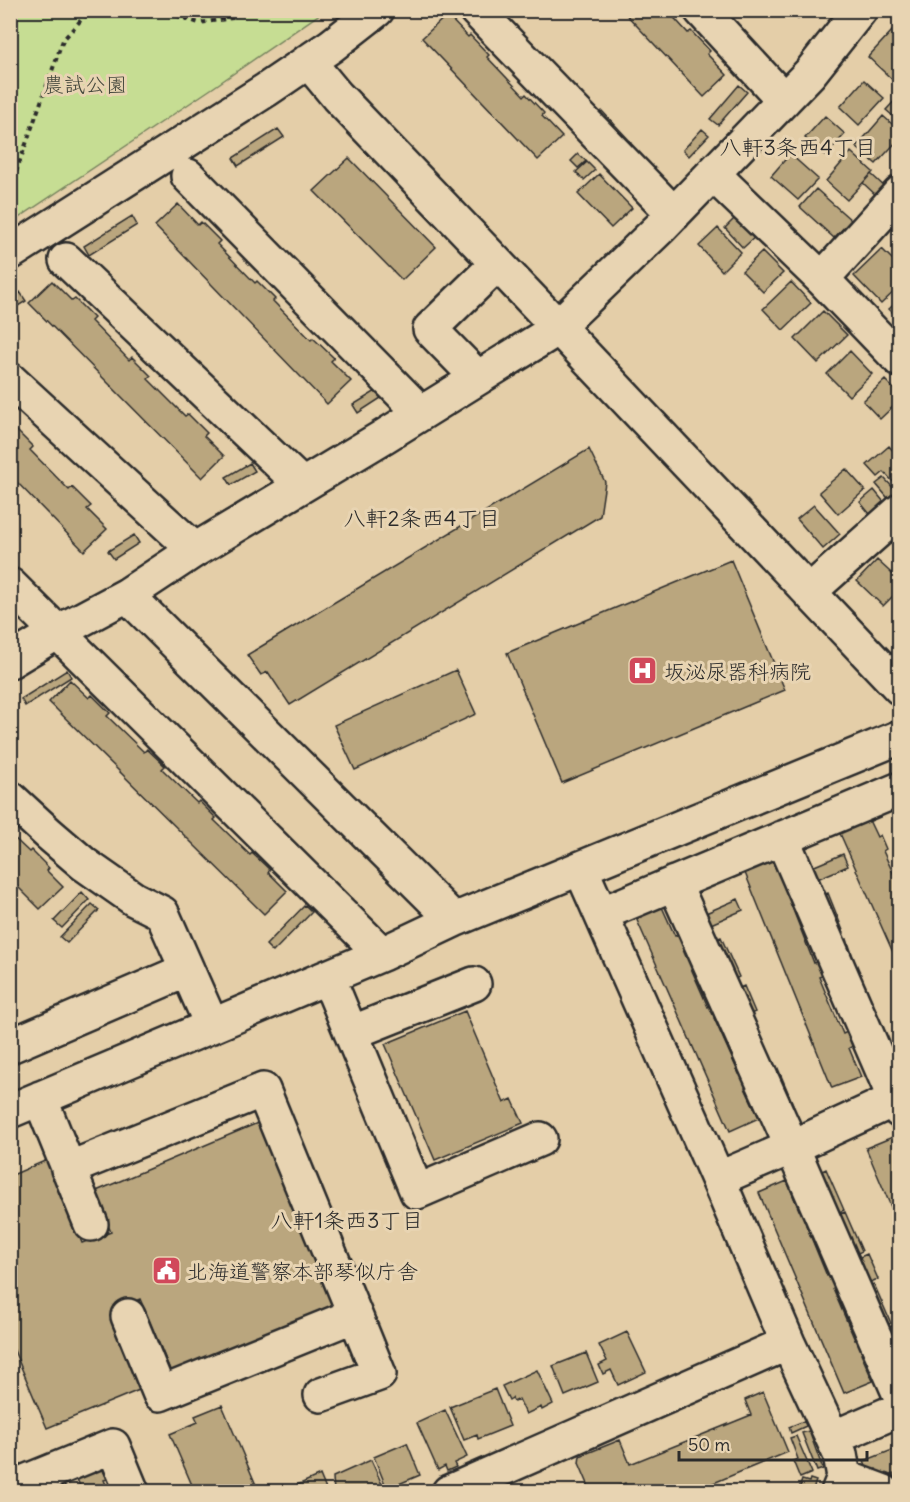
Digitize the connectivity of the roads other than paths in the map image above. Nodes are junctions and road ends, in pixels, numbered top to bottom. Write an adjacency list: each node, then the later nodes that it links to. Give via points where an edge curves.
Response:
1 (376, 10): 5 (street)
2 (476, 10): 10 (street)
3 (701, 10): 6 (street)
4 (860, 10): 6 (street)
5 (308, 61): 11 (street); 13 (street)
6 (784, 100): 7 (street)
7 (714, 174): 10 (street); 14 (street)
8 (188, 176): 19 (street)
9 (900, 193): 14 (street)
10 (674, 214): 15 (street)
11 (10, 253)
12 (66, 260): 20 (street)
13 (497, 264): 15 (street); 17 (street, via 430,329)
14 (822, 279): 16 (street)
15 (557, 326): 17 (street); 24 (street)
16 (900, 360)
17 (478, 378): 19 (street)
18 (10, 380): 22 (street)
19 (421, 413): 20 (street)
20 (302, 485): 22 (street)
21 (900, 511): 24 (street)
22 (195, 550): 25 (street)
23 (10, 585): 26 (street)
24 (809, 592): 28 (street)
25 (127, 595): 26 (street); 36 (street)
26 (58, 632): 27 (street); 37 (street)
27 (10, 661)
28 (900, 688)
29 (900, 737): 33 (street)
30 (10, 798): 38 (street, via 84,864 162,914)
31 (896, 800): 32 (street)
32 (782, 838): 34 (street); 45 (street)
33 (581, 869): 35 (street); 36 (street)
34 (674, 883): 35 (street); 48 (street)
35 (601, 914): 50 (street)
36 (454, 920): 37 (street)
37 (382, 954): 39 (street)
38 (187, 970): 41 (street); 43 (street)
39 (326, 978): 41 (street); 42 (street)
40 (474, 984): 42 (street)
41 (212, 1026): 44 (street)
42 (351, 1033): 47 (street, via 417,1192)
43 (10, 1046)
44 (40, 1098): 46 (street); 49 (street)
45 (898, 1102): 48 (street)
46 (10, 1111)
47 (540, 1139)
48 (792, 1147): 50 (street); 56 (street)
49 (68, 1169): 51 (street); 52 (street, via 263,1090)
50 (718, 1179): 54 (street)
51 (91, 1224)
52 (355, 1315): 53 (street, via 160,1394); 55 (street, via 378,1374)
53 (128, 1316)
54 (788, 1343): 58 (street); 61 (street)
55 (321, 1395)
56 (900, 1395)
57 (900, 1409): 58 (street)
58 (833, 1438): 60 (street, via 840,1454)
59 (67, 1479): 62 (street); 63 (street, via 113,1446)
60 (841, 1484): 65 (street)
61 (487, 1485): 64 (street)
62 (10, 1488)
63 (132, 1491)
64 (449, 1491)
65 (884, 1491)

